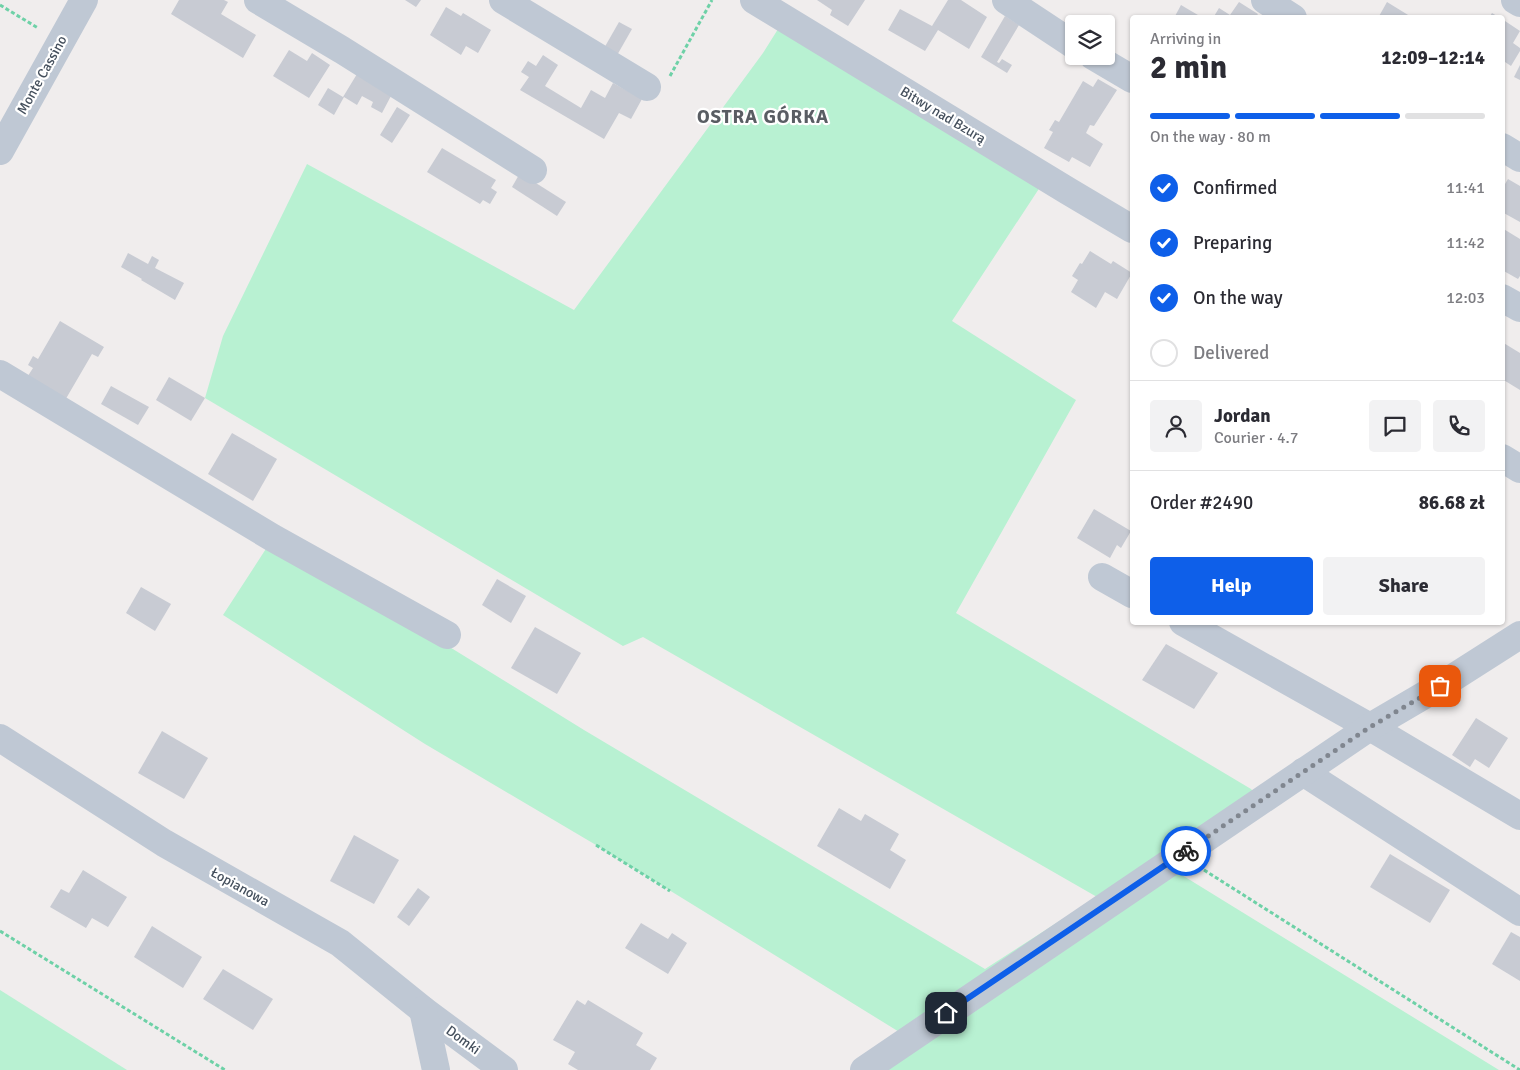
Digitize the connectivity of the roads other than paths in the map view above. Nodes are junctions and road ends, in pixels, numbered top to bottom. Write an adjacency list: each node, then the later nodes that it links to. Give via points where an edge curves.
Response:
1 (84, 0): 15 (street, Monte Cassino)
2 (258, 0): 17 (street)
3 (503, 0): 13 (street)
4 (754, 0): 18 (street, Bitwy nad Bzurą)
5 (1006, 0): 10 (street)
6 (1265, 0): 9 (street)
7 (1515, 0): 8 (street)
8 (1520, 3)
9 (1288, 15)
10 (1065, 39)
11 (1108, 65): 12 (street)
12 (1130, 78)
13 (647, 88)
14 (1505, 149): 16 (street)
15 (0, 151)
16 (1520, 158)
17 (533, 170)
18 (1130, 228)
19 (1505, 300): 20 (street)
20 (1520, 308)
21 (0, 374): 27 (street, via 264,533)
22 (1505, 460): 23 (street)
23 (1520, 469)
24 (1102, 577): 25 (street)
25 (1130, 593)
26 (1188, 625): 29 (street)
27 (447, 635)
28 (1520, 635): 29 (street)
29 (1370, 727): 31 (street); 32 (street)
30 (0, 738): 34 (street, Łopianowa, via 164,843 340,943)
31 (1303, 772): 33 (street); 37 (street)
32 (1520, 816)
33 (1520, 912)
34 (423, 1010): 35 (street); 36 (street, Domki)
35 (436, 1070)
36 (504, 1070)
37 (864, 1070)

